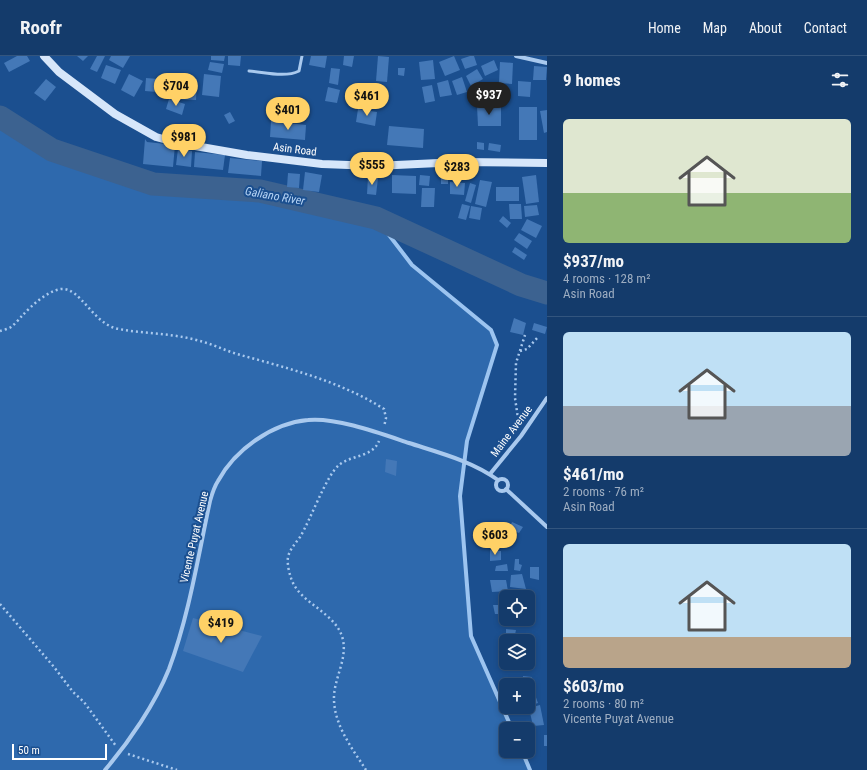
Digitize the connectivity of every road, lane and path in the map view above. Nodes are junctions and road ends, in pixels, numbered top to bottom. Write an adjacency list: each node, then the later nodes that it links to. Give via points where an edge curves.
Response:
1 (44, 56): 6 (main road, Asin Road, via 59,72 114,114 156,137 178,143 322,164 375,166 460,162)
2 (302, 56): 5 (lane, via 299,70 295,73)
3 (516, 56): 4 (street)
4 (547, 63)
5 (249, 71)
6 (547, 163)
7 (0, 331): 12 (path, via 12,327 23,314 51,292 71,290 100,321 112,328 200,341 222,350 331,382 384,410 386,418)
8 (525, 336): 10 (path)
9 (539, 336): 10 (path, via 527,349)
10 (520, 351): 13 (path, via 516,363 515,387)
11 (547, 398): 13 (street, Maine Avenue)
12 (382, 434): 14 (street, Vicente Puyat Avenue, via 446,455); 19 (street, Vicente Puyat Avenue, via 330,421 302,421 284,425 253,442 228,467 218,481 210,500 183,627 168,671); 22 (path, via 372,451 348,459 338,466 292,547 288,559 291,580 298,591 340,630 344,653 334,696 336,714 344,736)
13 (521, 436): 14 (street, Maine Avenue)
14 (490, 474): 15 (street, Vicente Puyat Avenue)
15 (498, 480): 16 (street, via 507,481); 16 (street, via 498,489)
16 (506, 489): 17 (street)
17 (547, 527)
18 (0, 604): 19 (path, via 84,702)
19 (121, 752): 20 (street, Vicente Puyat Avenue); 21 (path)
20 (106, 770)
21 (177, 770)
22 (366, 770)

